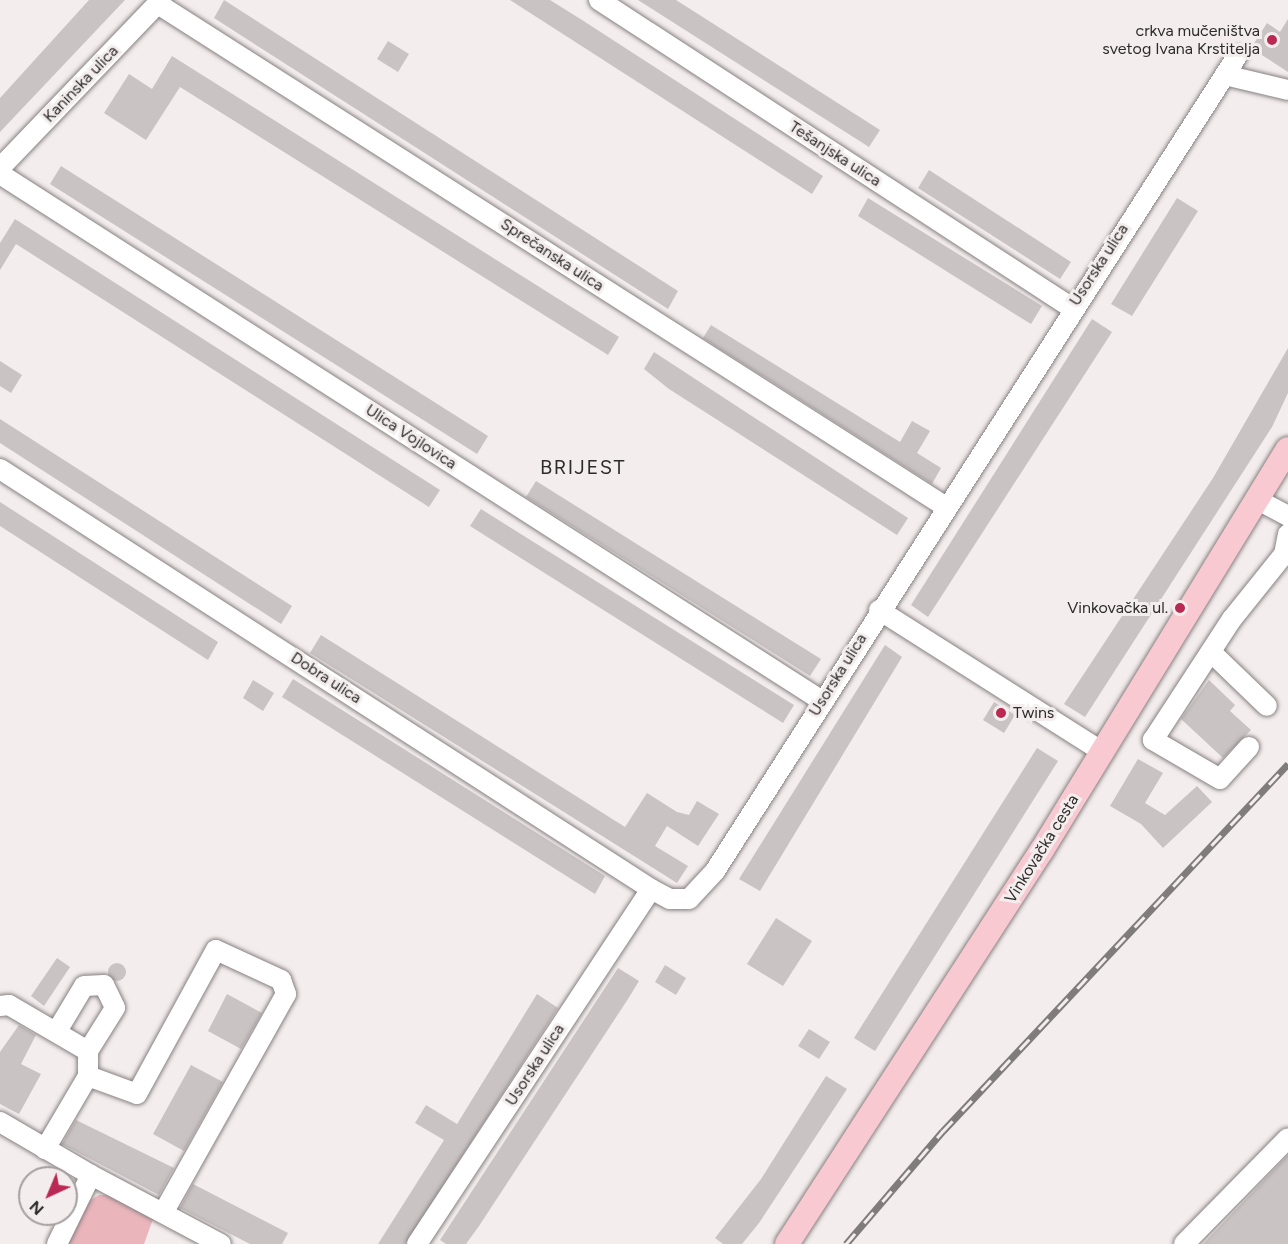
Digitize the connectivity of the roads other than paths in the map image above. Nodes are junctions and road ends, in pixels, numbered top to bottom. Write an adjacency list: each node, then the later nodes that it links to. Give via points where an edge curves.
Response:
1 (599, 0): 8 (street, Tešanjska ulica)
2 (160, 2): 6 (street, Kaninska ulica); 12 (street, Sprečanska ulica)
3 (1237, 56): 4 (street, Usorska ulica)
4 (1225, 75): 5 (street); 8 (street, Usorska ulica)
5 (1288, 90)
6 (0, 168)
7 (0, 174): 18 (street, Ulica Vojlovica)
8 (1072, 308): 12 (street, Usorska ulica)
9 (1288, 449): 11 (main road, Vinkovačka cesta)
10 (0, 469): 22 (street, Dobra ulica)
11 (1256, 499): 13 (street); 21 (main road, Vinkovačka cesta)
12 (946, 507): 16 (street, Usorska ulica)
13 (1288, 516)
14 (1288, 534): 15 (street)
15 (1286, 553): 17 (street)
16 (879, 610): 18 (street, Usorska ulica); 21 (street)
17 (1212, 653): 19 (street); 20 (street, via 1153,740 1220,779)
18 (822, 701): 22 (street, Usorska ulica, via 702,889 679,900)
19 (1267, 706)
20 (1249, 747)
21 (1103, 752): 35 (main road, Vinkovačka cesta)
22 (651, 889): 34 (street, Usorska ulica)
23 (0, 1006): 24 (street, via 9,1005)
24 (57, 1031): 25 (street); 25 (street, via 84,986 104,986 115,1008)
25 (88, 1051): 26 (street)
26 (88, 1076): 29 (street); 31 (street, via 137,1094 216,950 281,980 286,994)
27 (0, 1122): 29 (street)
28 (1288, 1138): 36 (street)
29 (45, 1149): 30 (street)
30 (91, 1175): 31 (street); 32 (street)
31 (163, 1213): 33 (street)
32 (57, 1244)
33 (221, 1244)
34 (417, 1244)
35 (787, 1244)
36 (1184, 1244)

